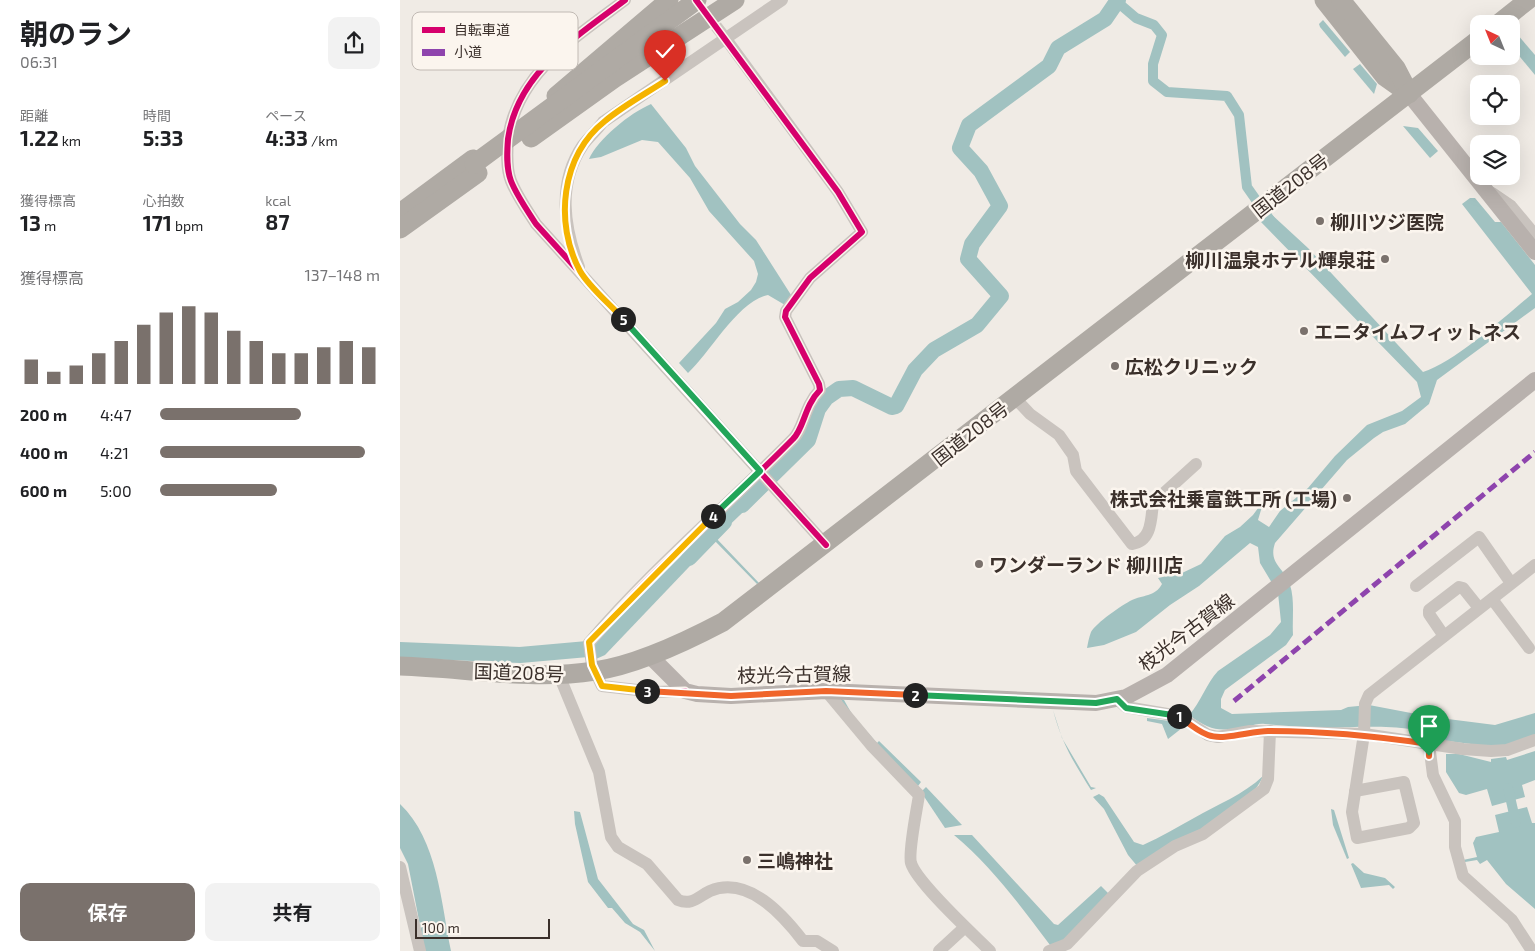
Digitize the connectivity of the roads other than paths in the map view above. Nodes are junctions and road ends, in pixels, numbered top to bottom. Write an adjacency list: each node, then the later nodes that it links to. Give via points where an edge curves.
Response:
1 (625, 0): 11 (street)
2 (669, 0): 16 (highway)
3 (687, 0): 16 (highway)
4 (697, 0): 18 (highway, bridge)
5 (734, 0): 17 (highway, via 623,73)
6 (782, 0): 12 (street)
7 (1324, 0): 15 (highway, via 1385,77)
8 (1341, 0): 15 (highway, via 1396,68)
9 (1528, 0): 10 (highway)
10 (1509, 15)
11 (578, 36)
12 (726, 39): 25 (street, via 604,122 582,146 567,178 565,209 568,238); 29 (street, via 838,192 862,232 810,278 786,311 785,317 820,390 807,406 796,437)
13 (1470, 46): 15 (highway, 国道208号)
14 (540, 70): 25 (street, via 523,93 511,120 507,149 510,180 536,224)
15 (1409, 94): 19 (main road); 27 (highway, 国道208号)
16 (550, 102): 17 (highway)
17 (528, 129): 18 (highway)
18 (475, 165): 20 (highway); 21 (highway); 22 (highway)
19 (1485, 188): 23 (street, via 1511,206); 24 (main road)
20 (400, 213)
21 (400, 219)
22 (400, 229)
23 (1535, 234)
24 (1535, 252)
25 (580, 272): 29 (street)
26 (1535, 380): 44 (main road, 枝光今古賀線, via 1166,675)
27 (1015, 398): 28 (street, via 1030,414 1059,435 1073,455 1076,471 1132,544 1146,537 1153,503); 30 (highway, 国道208号)
28 (1196, 464)
29 (760, 471): 30 (street); 40 (street, via 589,642)
30 (826, 545): 38 (highway, 国道208号, via 723,622 686,642)
31 (1535, 564): 32 (street)
32 (1511, 583): 33 (street, via 1479,537); 34 (street)
33 (1416, 586)
34 (1492, 599): 35 (street); 37 (street)
35 (1479, 608): 36 (street); 36 (street, via 1459,587 1429,610)
36 (1444, 636): 46 (street, via 1369,694 1365,704)
37 (1529, 648)
38 (650, 656): 40 (highway, 国道208号); 42 (main road)
39 (400, 666): 41 (highway, 国道208号)
40 (595, 668): 41 (highway, 国道208号); 42 (street, via 602,686 655,692)
41 (559, 675): 53 (street, via 599,772 611,837 618,847 647,864 684,903 695,901 714,890 747,890 784,918 803,942 817,941)
42 (685, 691): 43 (main road, 枝光今古賀線, via 731,696)
43 (826, 691): 44 (main road, 枝光今古賀線, via 1096,703); 51 (street, via 919,795 911,862 920,878)
44 (1117, 699): 45 (street, via 1126,708 1179,716 1208,735 1218,737)
45 (1270, 731): 46 (street); 56 (street, via 1268,779 1264,789 1203,834 1175,846 1137,871 1067,944)
46 (1364, 734): 48 (street); 49 (street)
47 (1535, 740): 48 (street, via 1507,750 1491,751)
48 (1429, 744): 57 (street, via 1433,775 1455,821 1454,848 1463,876 1512,920)
49 (1355, 791): 49 (street, via 1404,782 1414,823 1409,828 1357,838 1352,812)
50 (400, 867): 52 (street)
51 (964, 928): 54 (street); 55 (street)
52 (420, 951)
53 (833, 951)
54 (939, 951)
55 (990, 951)
56 (1049, 951)
57 (1532, 951)

